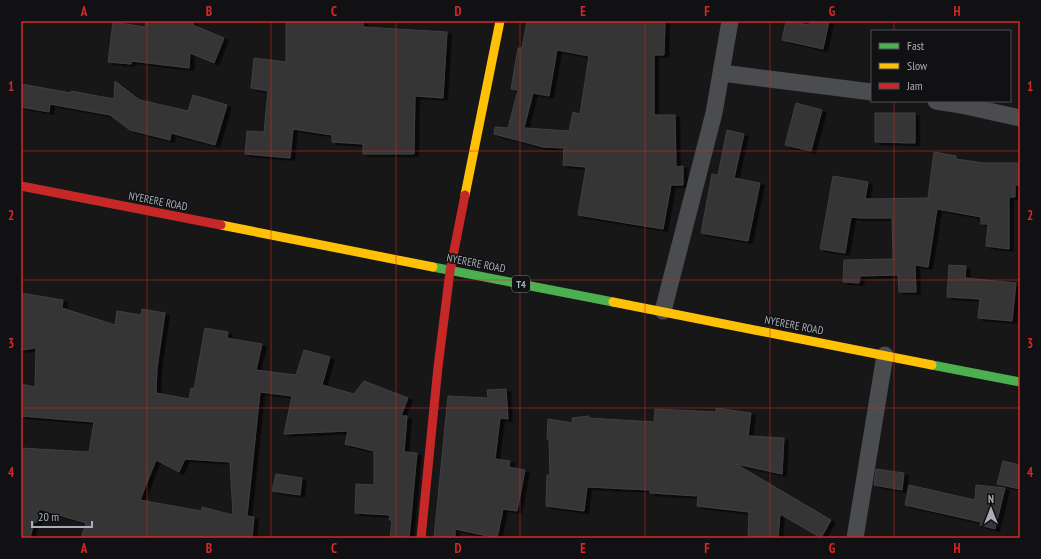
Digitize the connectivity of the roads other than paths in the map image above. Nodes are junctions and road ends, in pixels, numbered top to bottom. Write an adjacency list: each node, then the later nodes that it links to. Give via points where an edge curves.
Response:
1 (500, 21): 8 (main road)
2 (730, 21): 3 (street)
3 (722, 73): 4 (street); 9 (street, via 702,166)
4 (871, 92)
5 (944, 102): 6 (street)
6 (1020, 115)
7 (21, 186): 8 (main road, NYERERE ROAD / T4)
8 (450, 271): 9 (main road, NYERERE ROAD / T4); 12 (main road)
9 (663, 311): 10 (main road, NYERERE ROAD / T4)
10 (885, 355): 11 (main road, NYERERE ROAD / T4); 13 (street)
11 (1020, 382)
12 (421, 538)
13 (855, 538)

